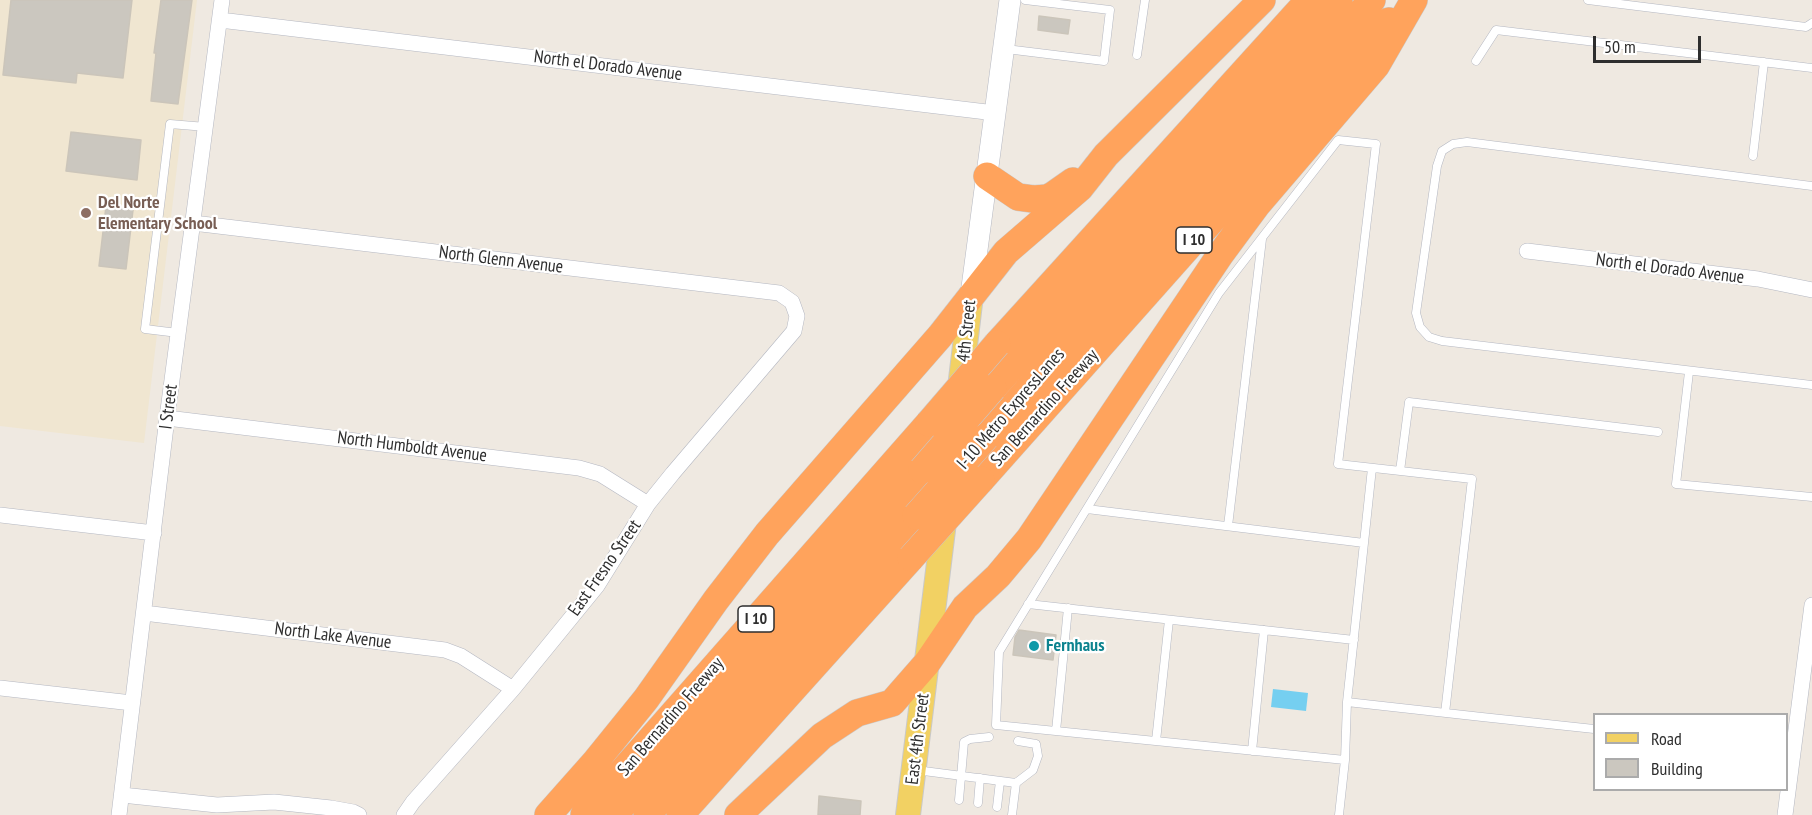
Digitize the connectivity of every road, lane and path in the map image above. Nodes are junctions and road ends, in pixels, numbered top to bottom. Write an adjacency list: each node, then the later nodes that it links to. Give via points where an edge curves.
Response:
1 (222, 0): 12 (street, I Street)
2 (1010, 0): 14 (main road, 4th Street)
3 (1026, 0): 14 (lane, via 1110,10 1104,61)
4 (1145, 0): 15 (lane)
5 (1262, 0): 21 (highway)
6 (1309, 0): 81 (highway, San Bernardino Freeway / I 10, bridge, via 997,344)
7 (1339, 0): 82 (highway, I-10 Metro ExpressLanes, bridge)
8 (1372, 0): 83 (highway, I-10 Metro ExpressLanes, bridge)
9 (1408, 0): 84 (highway, San Bernardino Freeway / I 10, bridge)
10 (1413, 0): 52 (highway, via 1376,66 1257,205 1029,539 965,607)
11 (1588, 0): 13 (lane, via 1806,27)
12 (220, 20): 19 (street, North el Dorado Avenue); 20 (street, I Street)
13 (1812, 23)
14 (1004, 49): 19 (main road, 4th Street)
15 (1137, 54)
16 (1476, 61): 17 (lane, via 1496,30)
17 (1764, 62): 18 (lane); 22 (lane)
18 (1812, 68)
19 (995, 112): 23 (main road, 4th Street)
20 (206, 127): 25 (street, I Street); 31 (lane, via 170,124 145,329)
21 (1106, 155): 23 (highway, via 1047,198 1018,197); 29 (highway, via 1080,188 1006,252)
22 (1753, 156)
23 (987, 176): 29 (main road, 4th Street)
24 (1812, 186): 32 (lane, via 1467,142 1442,151 1416,314 1429,337)
25 (193, 224): 30 (street, North Glenn Avenue, via 779,293 792,302); 31 (street, I Street)
26 (1262, 238): 36 (lane, via 1338,140 1376,144 1338,464); 40 (lane, via 1219,293); 42 (lane)
27 (1527, 251): 28 (street, North el Dorado Avenue, via 1758,279)
28 (1812, 290)
29 (970, 296): 52 (main road, 4th Street); 80 (highway, via 940,336 767,534 646,699)
30 (797, 316): 39 (street, East Fresno Street, via 794,331)
31 (178, 333): 34 (street, I Street)
32 (1689, 372): 33 (lane); 38 (lane, via 1676,484)
33 (1812, 385)
34 (167, 418): 39 (street, North Humboldt Avenue, via 579,468 600,474); 43 (street, I Street)
35 (1658, 432): 37 (lane, via 1409,402)
36 (1372, 468): 37 (lane); 44 (lane)
37 (1400, 471): 57 (lane, via 1472,479)
38 (1812, 497)
39 (648, 504): 54 (street, East Fresno Street, via 597,586)
40 (1087, 509): 42 (lane); 45 (lane)
41 (0, 515): 43 (street)
42 (1228, 526): 44 (lane)
43 (154, 533): 48 (street, I Street)
44 (1364, 543): 51 (lane)
45 (1028, 604): 47 (lane); 59 (lane, via 999,652 996,725)
46 (1812, 605): 63 (street)
47 (1068, 608): 49 (lane); 59 (lane)
48 (144, 613): 54 (street, North Lake Avenue, via 445,650); 56 (street, I Street)
49 (1169, 620): 50 (lane); 62 (lane)
50 (1264, 630): 51 (lane); 64 (lane)
51 (1354, 640): 55 (lane)
52 (927, 663): 66 (main road, East 4th Street); 85 (highway, via 892,703 865,709 822,736)
53 (0, 688): 56 (street)
54 (513, 689): 79 (street, East Fresno Street)
55 (1347, 702): 57 (lane); 65 (lane)
56 (132, 703): 73 (street, I Street)
57 (1445, 712): 58 (lane)
58 (1593, 729)
59 (1056, 731): 62 (lane)
60 (989, 737): 67 (lane, via 964,742)
61 (1018, 741): 71 (lane, via 1036,744 1038,756 1033,770)
62 (1156, 741): 64 (lane)
63 (1790, 750): 68 (street)
64 (1252, 751): 65 (lane)
65 (1345, 760): 88 (lane)
66 (914, 770): 67 (lane); 86 (main road, East 4th Street)
67 (962, 776): 69 (lane); 74 (lane)
68 (1788, 776)
69 (980, 778): 70 (lane); 75 (lane)
70 (1000, 781): 71 (lane); 76 (lane)
71 (1016, 783): 87 (lane)
72 (1787, 791): 89 (street)
73 (122, 795): 77 (street, I Street); 78 (street, via 217,805 274,802)
74 (959, 800)
75 (978, 803)
76 (997, 807)
77 (119, 815)
78 (359, 815)
79 (404, 815)
80 (548, 815)
81 (584, 815)
82 (614, 815)
83 (647, 815)
84 (680, 815)
85 (738, 815)
86 (908, 815)
87 (1012, 815)
88 (1339, 815)
89 (1785, 815)

